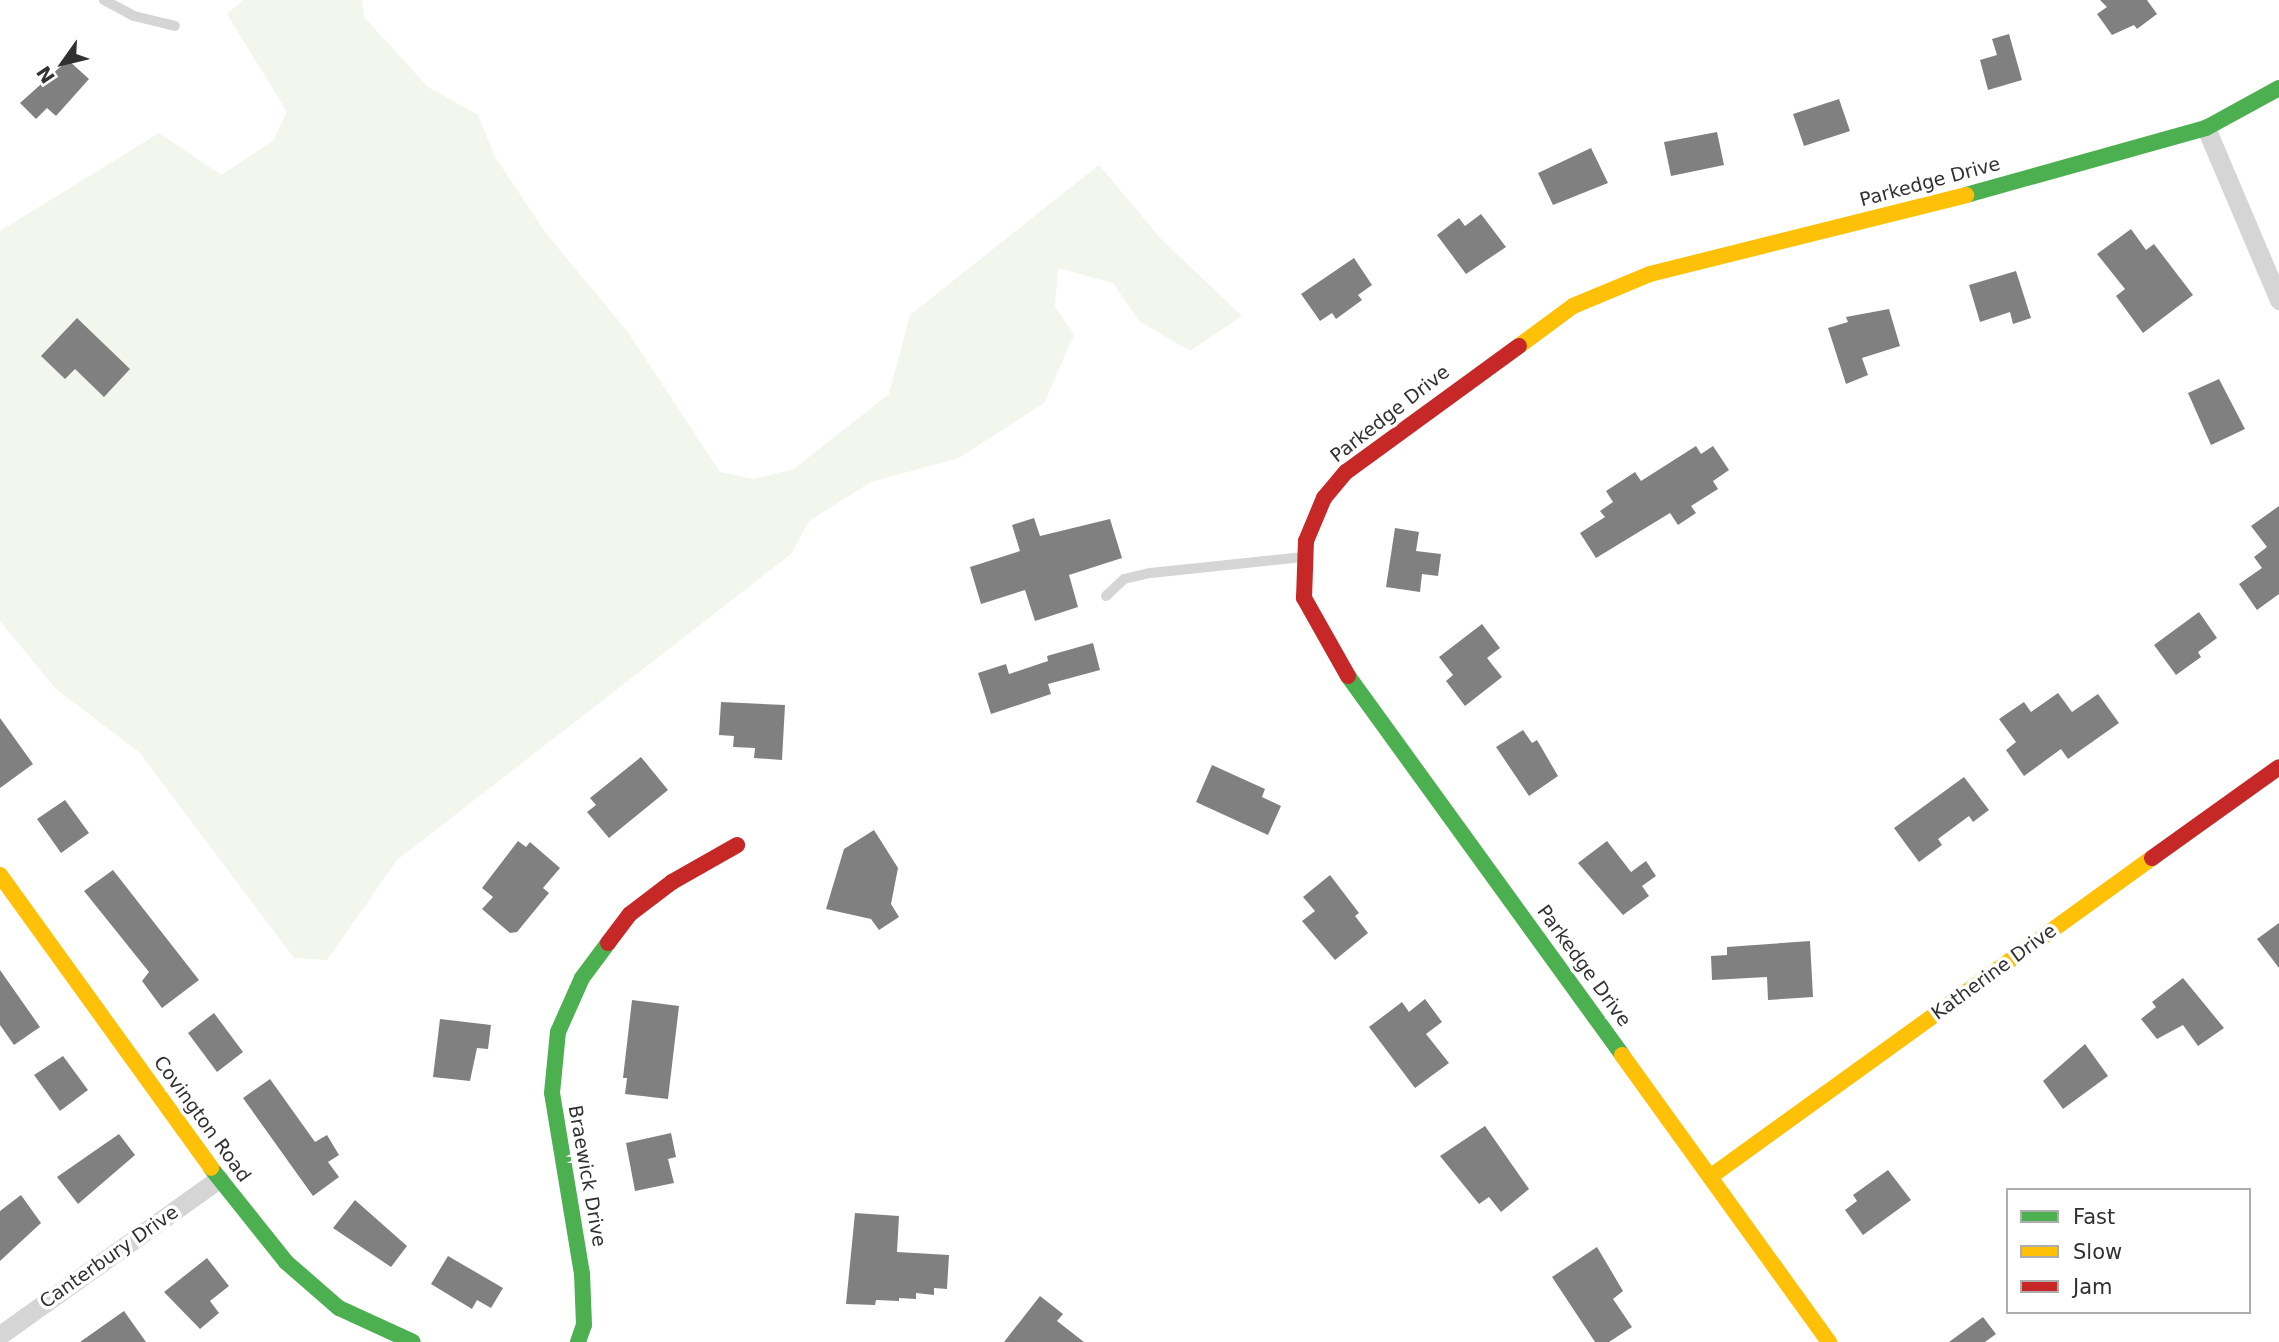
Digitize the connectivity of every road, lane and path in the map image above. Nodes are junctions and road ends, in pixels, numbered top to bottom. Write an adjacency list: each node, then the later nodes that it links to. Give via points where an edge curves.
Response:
1 (104, 0): 2 (lane, via 134,16)
2 (175, 26)
3 (2279, 88): 4 (street, Parkedge Drive)
4 (2206, 128): 5 (street); 6 (street, Parkedge Drive, via 1867,222 1650,274 1573,306 1346,472 1324,498)
5 (2279, 300)
6 (1304, 557): 7 (lane, via 1151,573 1124,579); 11 (street, Parkedge Drive, via 1304,598 1329,650)
7 (1106, 596)
8 (2279, 767): 11 (street, Katherine Drive)
9 (737, 845): 15 (street, Braewick Drive, via 672,882 612,932 582,978 558,1032 552,1093 582,1274 584,1325)
10 (0, 875): 12 (street, Covington Road)
11 (1710, 1177): 16 (street, Parkedge Drive)
12 (219, 1179): 13 (street, Canterbury Drive); 14 (street, Covington Road, via 303,1280 339,1308)
13 (0, 1335)
14 (412, 1342)
15 (579, 1342)
16 (1829, 1342)

